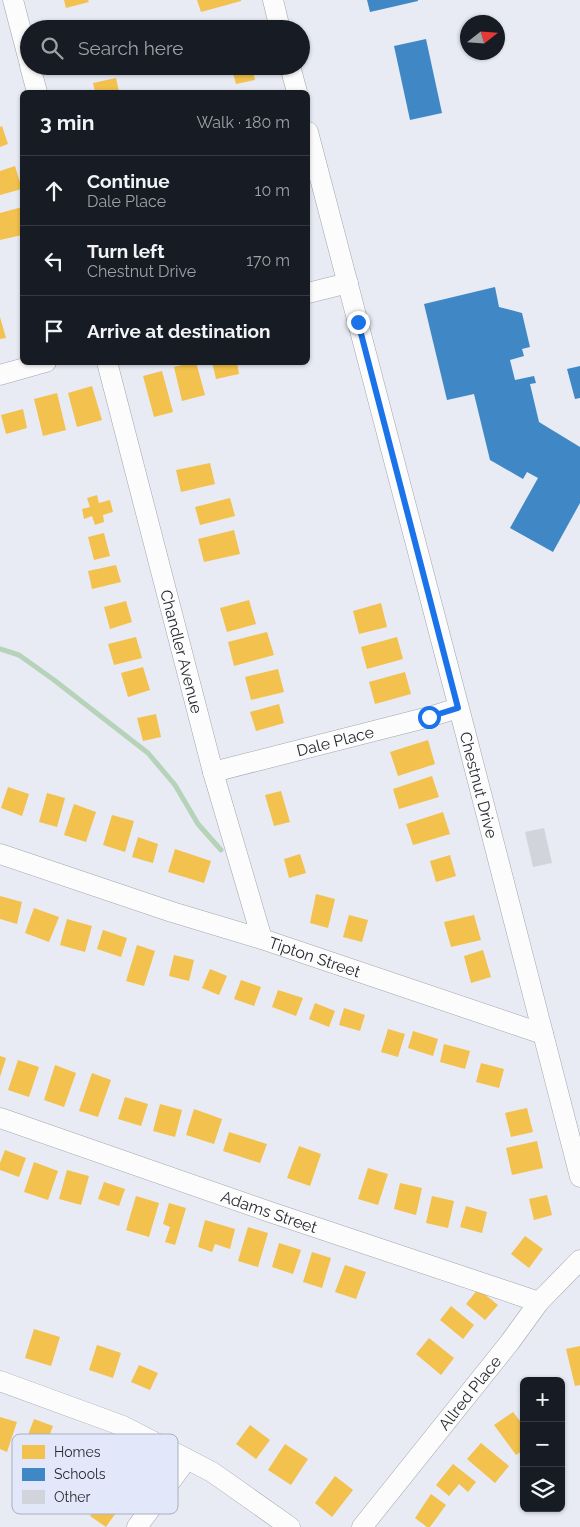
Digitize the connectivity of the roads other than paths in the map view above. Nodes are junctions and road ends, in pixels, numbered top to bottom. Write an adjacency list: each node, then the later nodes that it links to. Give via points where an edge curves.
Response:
1 (13, 0): 4 (street)
2 (273, 0): 3 (street)
3 (278, 20)
4 (20, 27)
5 (32, 75): 7 (street)
6 (292, 75): 8 (street)
7 (36, 90)
8 (296, 90)
9 (310, 140): 10 (street, Chestnut Drive)
10 (348, 283): 11 (street); 15 (street, Chestnut Drive)
11 (310, 292)
12 (35, 365): 14 (street)
13 (108, 365): 16 (street, Chandler Avenue)
14 (0, 375)
15 (458, 708): 16 (street, Dale Place); 19 (street, Chestnut Drive)
16 (213, 772): 18 (street, Chandler Avenue)
17 (0, 854): 18 (street, Tipton Street)
18 (262, 939): 19 (street, Tipton Street)
19 (543, 1034): 21 (street, Chestnut Drive)
20 (0, 1118): 23 (street, Adams Street)
21 (580, 1177)
22 (580, 1260): 23 (street, Allred Place)
23 (540, 1302): 32 (street, Allred Place)
24 (0, 1380): 25 (street)
25 (139, 1434)
26 (178, 1454): 27 (street)
27 (187, 1459): 28 (street); 31 (street, via 212,1472)
28 (178, 1471)
29 (147, 1514): 30 (street)
30 (137, 1527)
31 (290, 1527)
32 (362, 1527)

